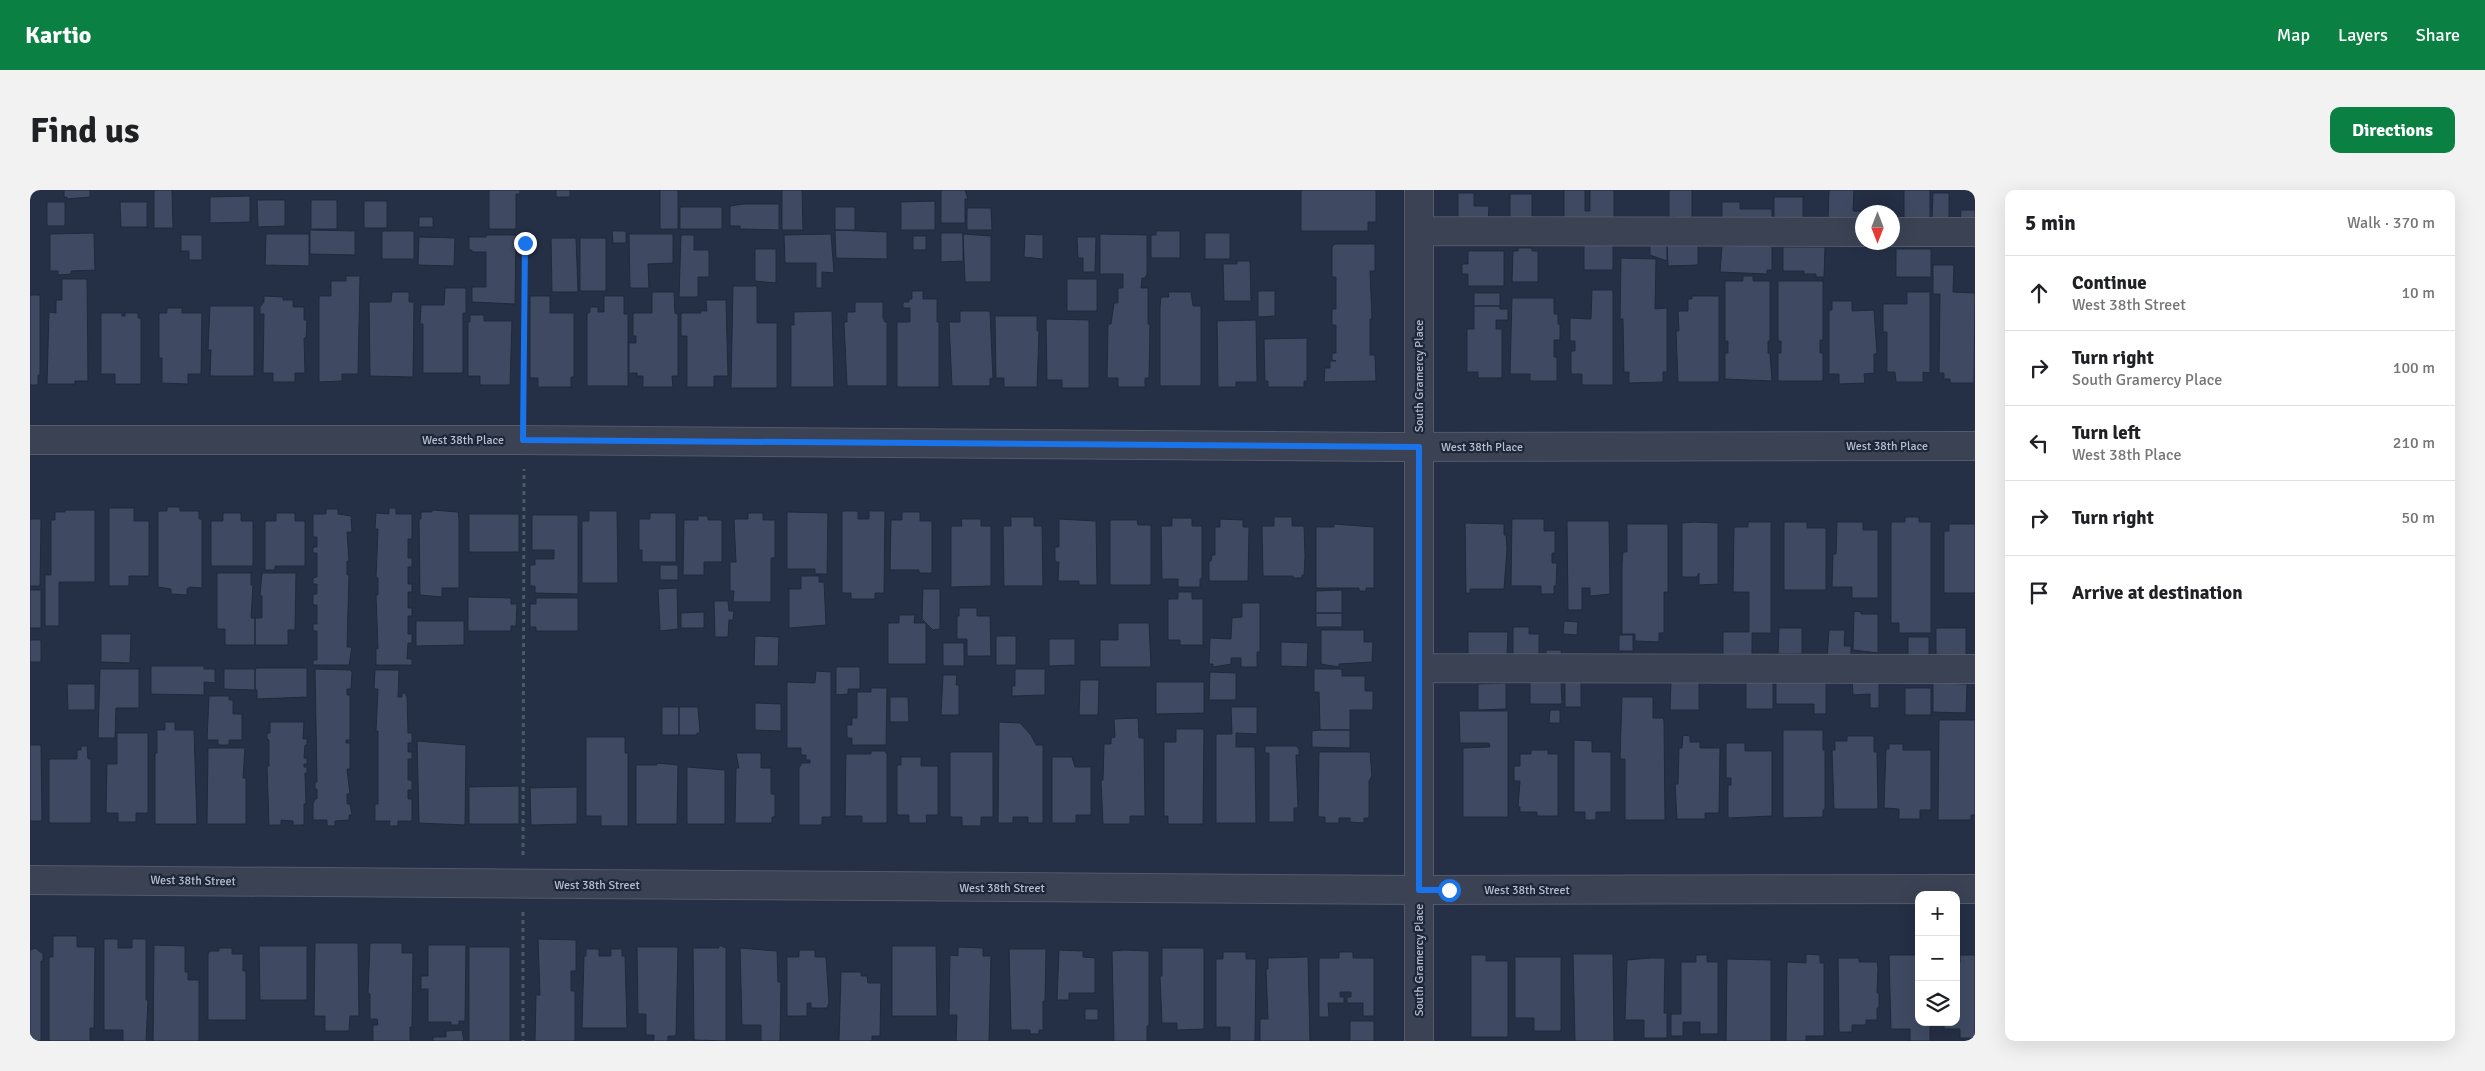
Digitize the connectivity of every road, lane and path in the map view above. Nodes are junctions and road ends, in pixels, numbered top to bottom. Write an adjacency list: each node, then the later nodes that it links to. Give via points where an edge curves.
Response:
1 (1419, 190): 2 (street, South Gramercy Place)
2 (1419, 231): 3 (street); 10 (street, South Gramercy Place)
3 (1855, 232)
4 (1900, 232): 5 (street)
5 (1975, 232)
6 (525, 243): 8 (path)
7 (30, 440): 8 (street, West 38th Place)
8 (523, 440): 10 (street, West 38th Place); 14 (path)
9 (1975, 446): 10 (street, West 38th Place)
10 (1419, 447): 11 (street, South Gramercy Place)
11 (1419, 668): 12 (street); 16 (street, South Gramercy Place)
12 (1975, 669)
13 (30, 880): 14 (street, West 38th Street)
14 (523, 885): 16 (street, West 38th Street); 17 (path)
15 (1975, 888): 16 (street, West 38th Street)
16 (1419, 890): 18 (street, South Gramercy Place)
17 (523, 1041)
18 (1420, 1041)

